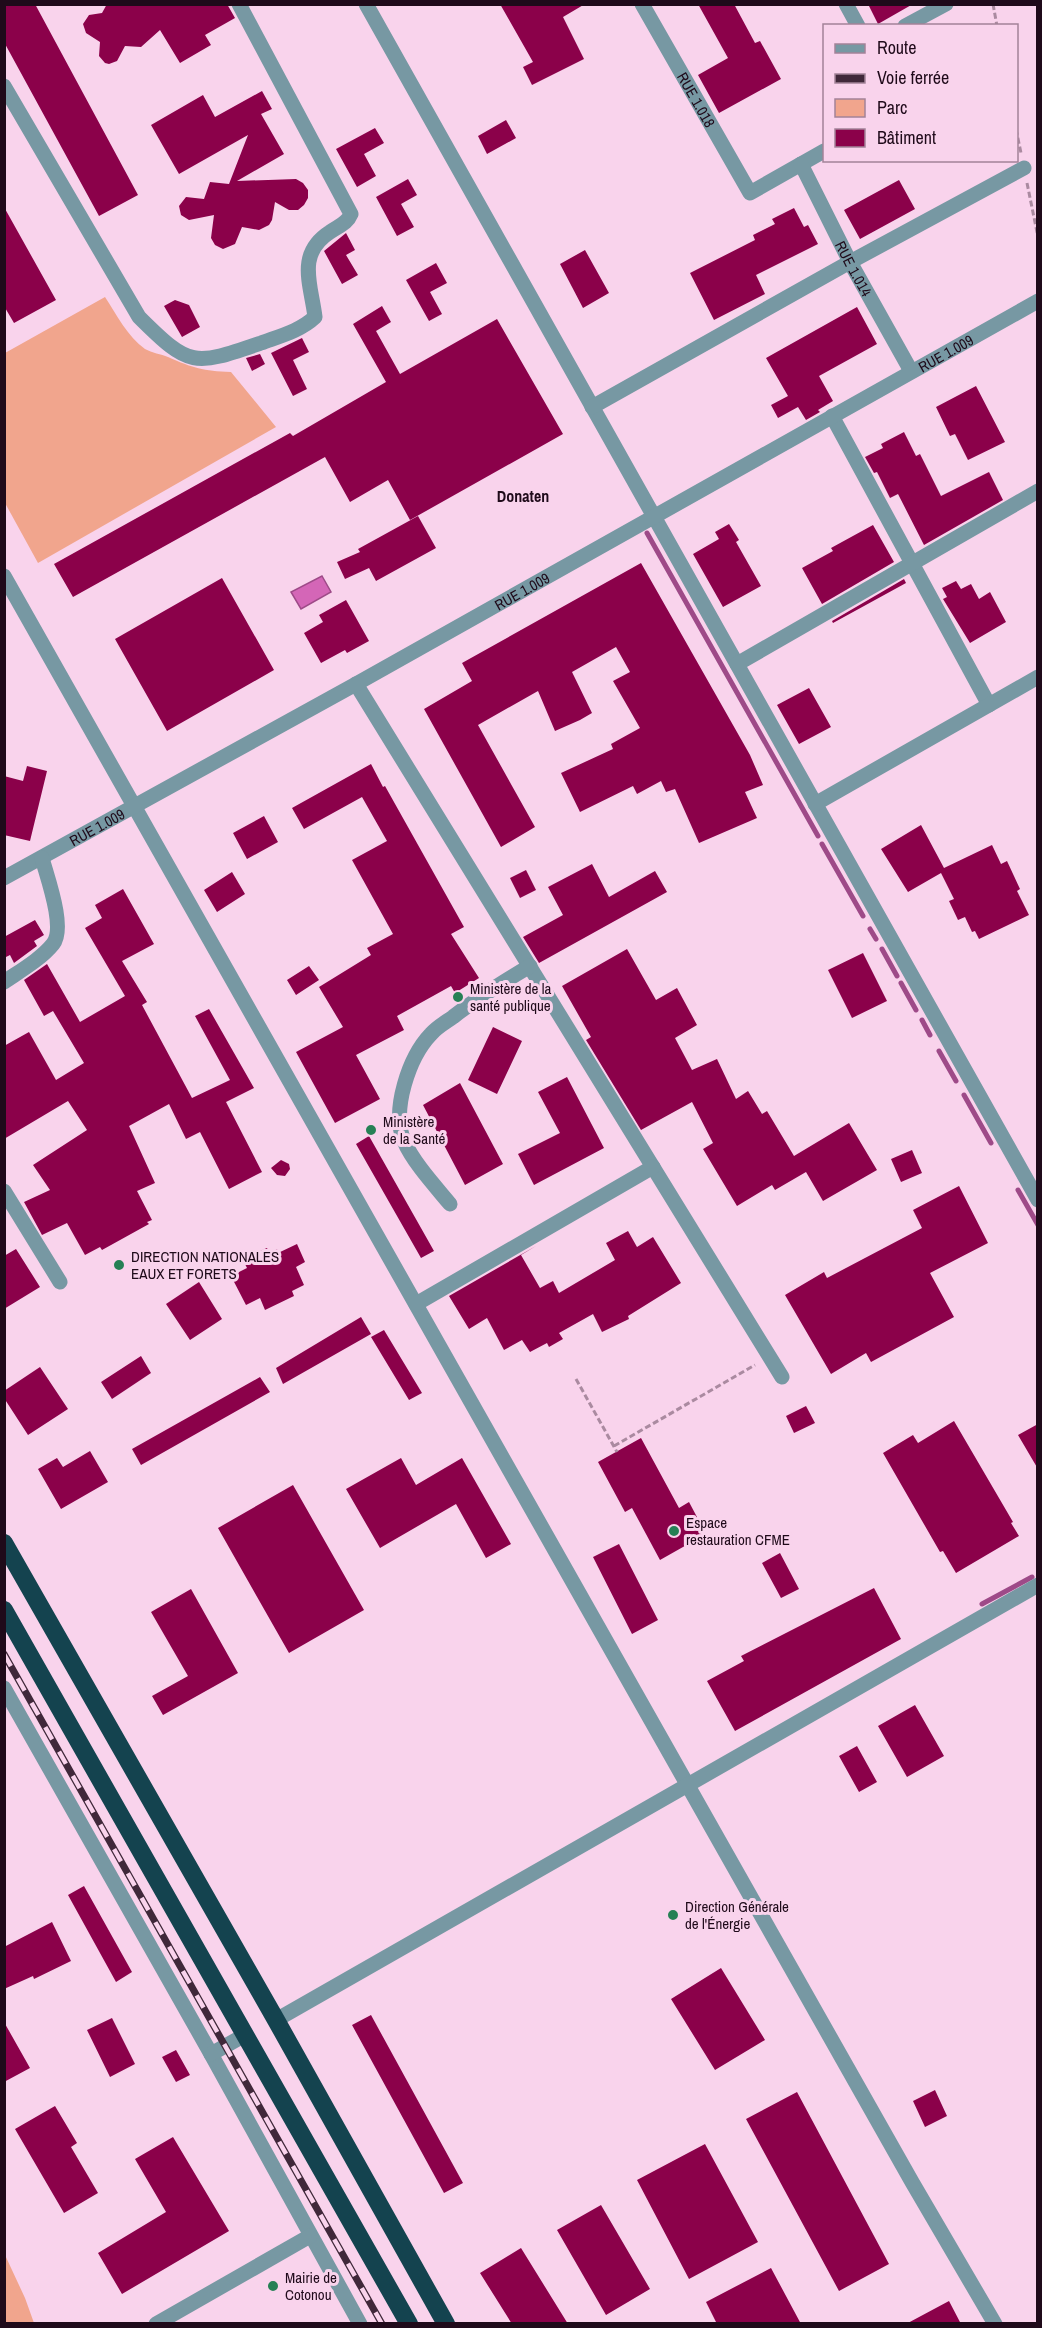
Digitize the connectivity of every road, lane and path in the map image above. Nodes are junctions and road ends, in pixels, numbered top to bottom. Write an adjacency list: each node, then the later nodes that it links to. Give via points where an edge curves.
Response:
1 (239, 4): 10 (street, via 351,214 313,246 309,255 308,277 315,317 305,326 214,359 196,359 175,352 139,317)
2 (366, 4): 17 (street)
3 (642, 4): 12 (street, RUE 1.018, via 750,193)
4 (846, 4): 7 (street)
5 (946, 4): 8 (street)
6 (993, 4): 9 (path)
7 (857, 24)
8 (909, 24)
9 (997, 24)
10 (4, 86)
11 (823, 152): 12 (street)
12 (801, 164): 14 (street, RUE 1.014)
13 (1024, 168): 14 (street)
14 (850, 262): 16 (street, RUE 1.014); 17 (street)
15 (1038, 301): 16 (street, RUE 1.009)
16 (911, 371): 18 (street, RUE 1.009)
17 (592, 407): 20 (street)
18 (832, 416): 20 (street, RUE 1.009); 21 (street)
19 (1038, 491): 21 (street)
20 (653, 516): 23 (street); 25 (street, RUE 1.009)
21 (912, 563): 23 (street); 26 (street)
22 (4, 576): 28 (street)
23 (737, 664): 27 (street)
24 (1038, 677): 26 (street)
25 (356, 684): 28 (street, RUE 1.009); 31 (street)
26 (989, 705): 27 (street)
27 (815, 804): 35 (street)
28 (134, 806): 29 (street, RUE 1.009); 38 (street)
29 (42, 858): 30 (street, RUE 1.009); 32 (street, via 58,933 54,944)
30 (4, 878)
31 (530, 966): 33 (street); 36 (street, via 431,1034 403,1088 399,1108 404,1141)
32 (4, 982)
33 (653, 1167): 38 (street); 39 (street)
34 (4, 1191): 37 (street)
35 (1038, 1200)
36 (450, 1204)
37 (60, 1282)
38 (416, 1304): 48 (street)
39 (770, 1357): 40 (street); 42 (path)
40 (782, 1377)
41 (576, 1379): 42 (path)
42 (614, 1446): 43 (path)
43 (617, 1452)
44 (4, 1543): 49 (highway)
45 (1038, 1585): 48 (street)
46 (4, 1610): 50 (highway)
47 (4, 1688): 51 (street)
48 (688, 1785): 49 (street); 57 (street)
49 (276, 2020): 56 (highway)
50 (245, 2035): 51 (street); 55 (highway)
51 (211, 2054): 52 (street)
52 (310, 2236): 53 (street); 54 (street)
53 (156, 2324)
54 (360, 2324)
55 (409, 2324)
56 (446, 2324)
57 (994, 2324)

